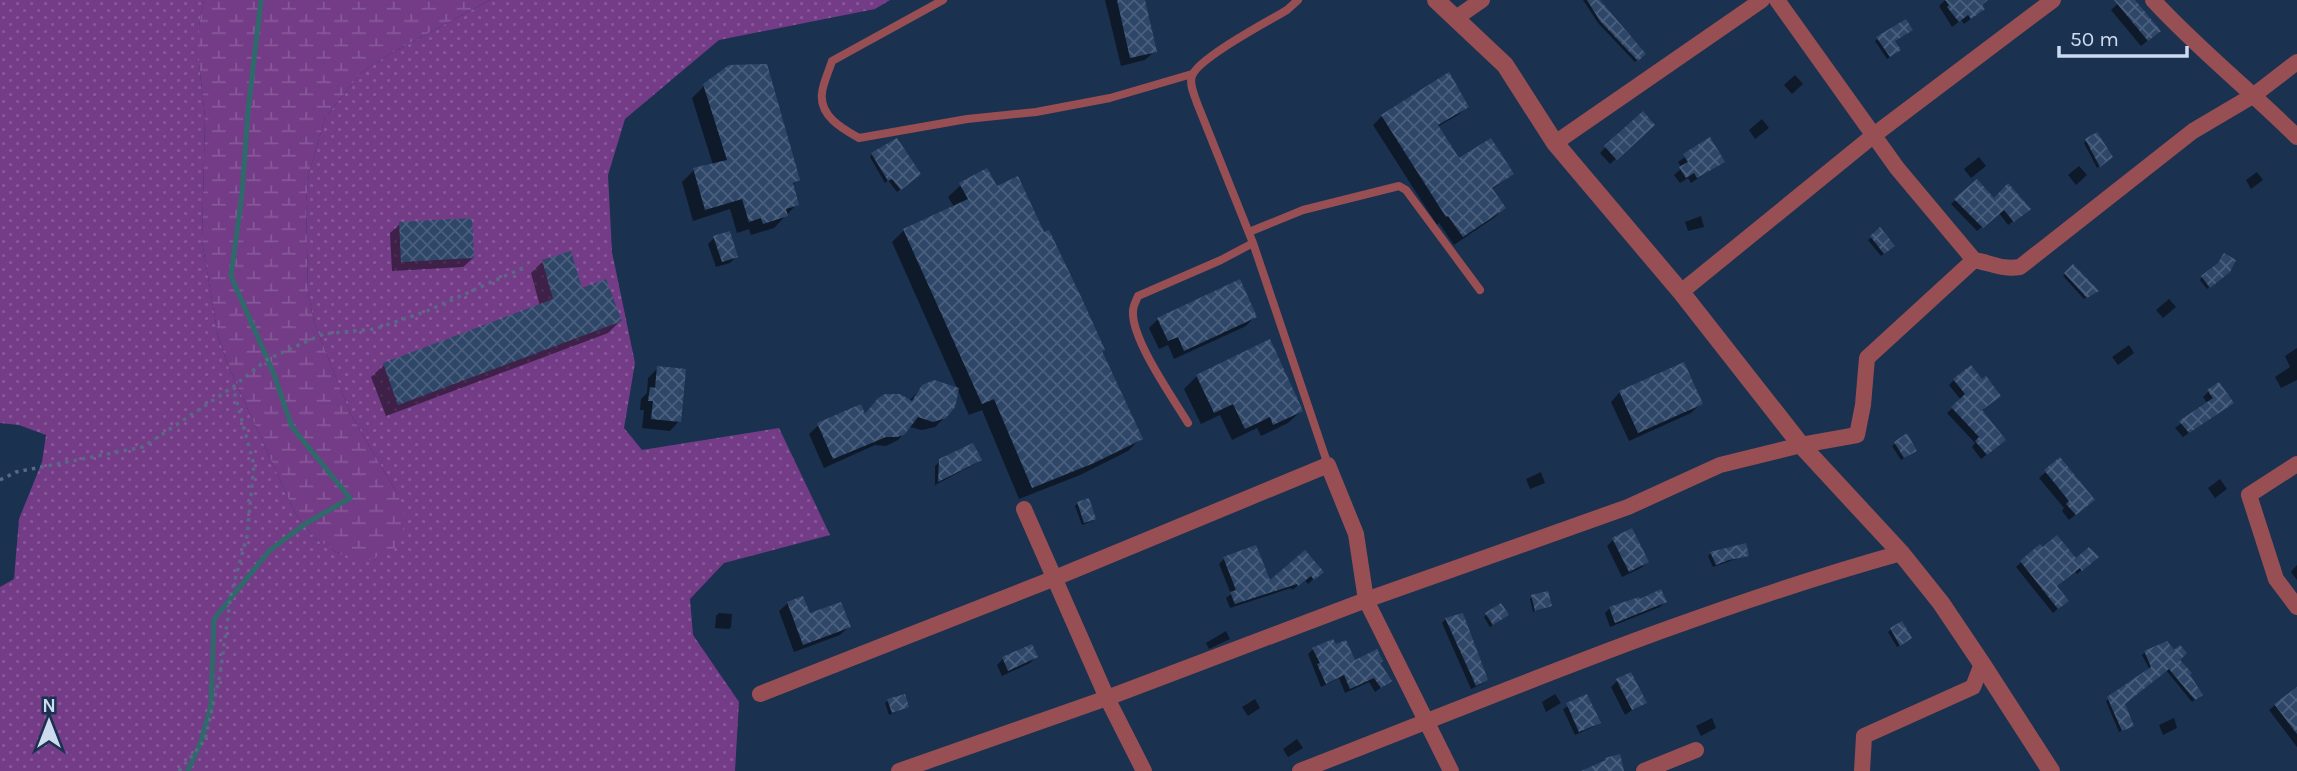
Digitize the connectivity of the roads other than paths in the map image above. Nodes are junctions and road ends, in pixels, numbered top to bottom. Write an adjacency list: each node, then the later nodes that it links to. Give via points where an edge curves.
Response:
1 (943, 0): 11 (lane, via 832,61 822,93 823,105 835,124 859,138 1110,98)
2 (1298, 0): 11 (lane, via 1209,57)
3 (1436, 0): 9 (street)
4 (1482, 0): 9 (street)
5 (1762, 0): 15 (street)
6 (1777, 0): 13 (street)
7 (2053, 0): 13 (street)
8 (2153, 0): 12 (street)
9 (1456, 18): 15 (street, via 1506,65)
10 (2297, 62): 12 (street)
11 (1192, 74): 16 (lane, via 1197,103)
12 (2254, 95): 14 (street); 18 (street, via 2193,131 2020,267 2004,270)
13 (1874, 135): 18 (street); 20 (street)
14 (2297, 136)
15 (1555, 143): 20 (street)
16 (1249, 232): 17 (lane); 19 (lane, via 1303,210 1399,186)
17 (1253, 243): 21 (lane, via 1138,296 1133,310 1135,329); 24 (lane)
18 (1974, 260): 22 (street, via 1867,358 1857,435)
19 (1480, 290)
20 (1681, 292): 22 (street)
21 (1188, 423)
22 (1801, 445): 26 (street); 28 (street, via 1720,465 1628,507)
23 (2297, 464): 29 (street, via 2249,495 2276,579)
24 (1328, 465): 27 (street); 28 (street, via 1356,534)
25 (1024, 509): 27 (street)
26 (1901, 553): 30 (street); 33 (street, via 1726,607)
27 (1055, 578): 31 (street); 32 (street)
28 (1366, 600): 32 (street); 33 (street)
29 (2297, 607)
30 (1983, 664): 40 (street, via 1972,687 1864,736); 41 (street)
31 (761, 694)
32 (1107, 698): 35 (street); 36 (street)
33 (1426, 723): 37 (street); 38 (street)
34 (1696, 750): 39 (street)
35 (899, 771)
36 (1144, 771)
37 (1300, 771)
38 (1451, 771)
39 (1644, 771)
40 (1862, 771)
41 (2051, 771)

